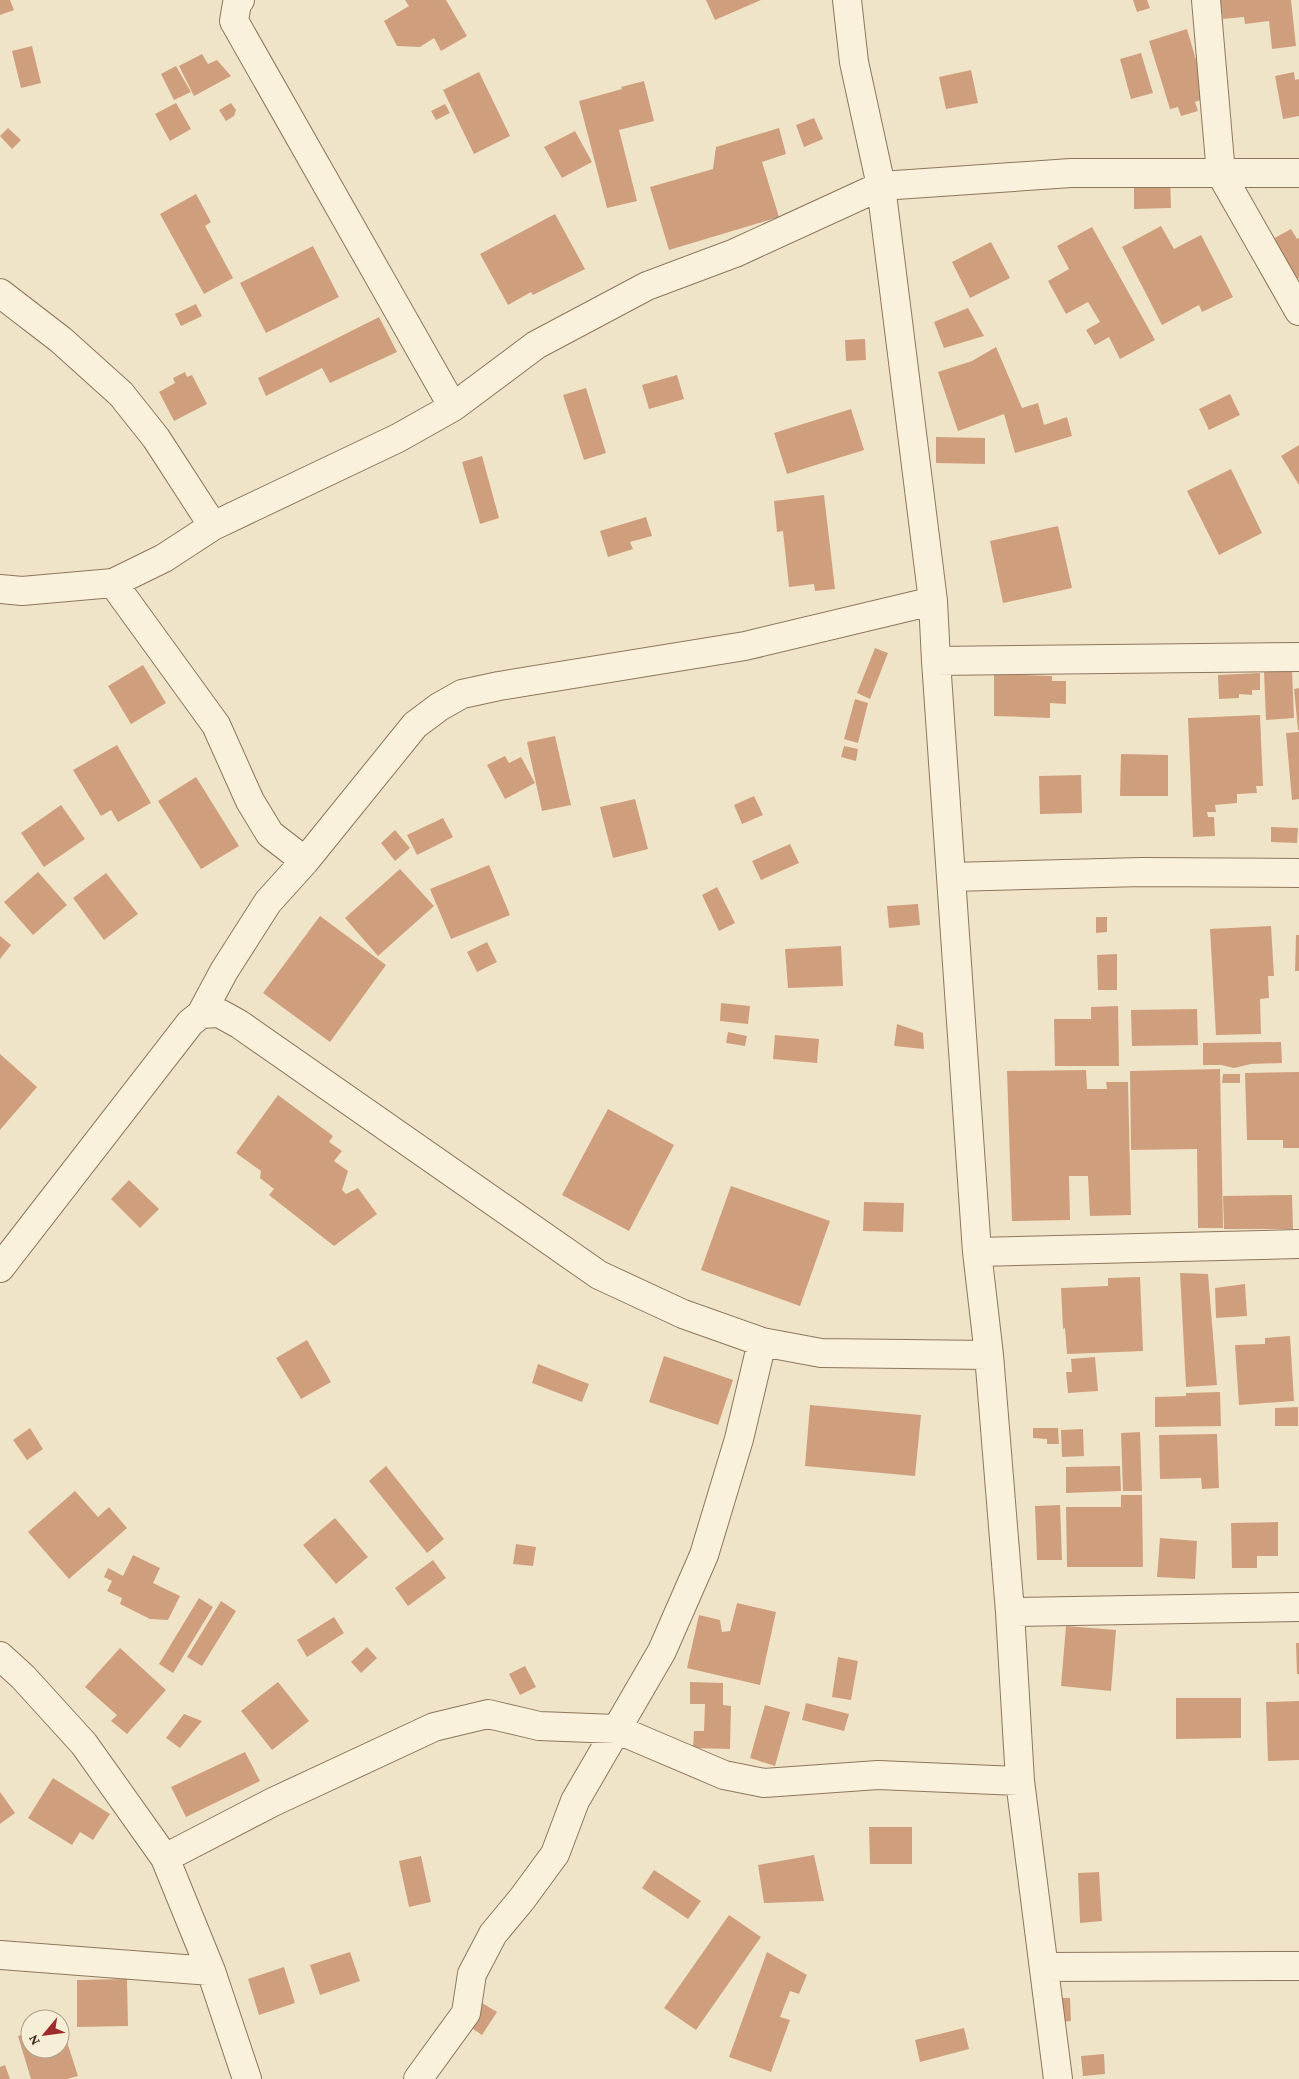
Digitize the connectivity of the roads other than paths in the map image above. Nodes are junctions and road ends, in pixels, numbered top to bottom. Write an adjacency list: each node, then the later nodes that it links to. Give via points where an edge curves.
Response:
1 (240, 0): 9 (street, via 234,21)
2 (847, 0): 6 (street, via 854,62)
3 (1206, 0): 5 (street)
4 (1299, 173): 5 (street)
5 (1221, 174): 6 (street, via 1071,174); 8 (street)
6 (881, 186): 9 (street, via 735,253 647,286 536,345); 13 (street)
7 (0, 293): 10 (street, via 61,340 121,394 156,438)
8 (1299, 311)
9 (453, 407): 10 (street, via 398,438)
10 (213, 526): 11 (street, via 164,558)
11 (113, 583): 12 (street, via 22,591); 16 (street, via 216,726 250,801 270,834)
12 (0, 589)
13 (933, 601): 15 (street); 16 (street, via 745,646 462,694 415,725)
14 (1299, 657): 15 (street)
15 (936, 661): 18 (street)
16 (305, 861): 19 (street, via 268,902)
17 (1299, 873): 18 (street, via 1142,872)
18 (951, 877): 21 (street)
19 (201, 1014): 22 (street, via 190,1023); 23 (street, via 219,1013 239,1024 599,1275 683,1314)
20 (1299, 1244): 21 (street)
21 (977, 1252): 24 (street)
22 (0, 1268)
23 (762, 1342): 24 (street, via 822,1354); 28 (street, via 704,1555 662,1651)
24 (989, 1354): 26 (street)
25 (1299, 1607): 26 (street)
26 (1010, 1612): 29 (street)
27 (0, 1656): 30 (street, via 84,1744)
28 (616, 1729): 29 (street, via 724,1775 764,1783 878,1775); 30 (street, via 539,1726 488,1714 434,1727 273,1802); 36 (street, via 575,1801 555,1854 493,1934 472,1974 466,2013)
29 (1020, 1781): 33 (street)
30 (165, 1858): 34 (street)
31 (0, 1955): 34 (street)
32 (1299, 1966): 33 (street)
33 (1044, 1967): 37 (street)
34 (211, 1970): 35 (street)
35 (247, 2079)
36 (418, 2079)
37 (1058, 2079)

